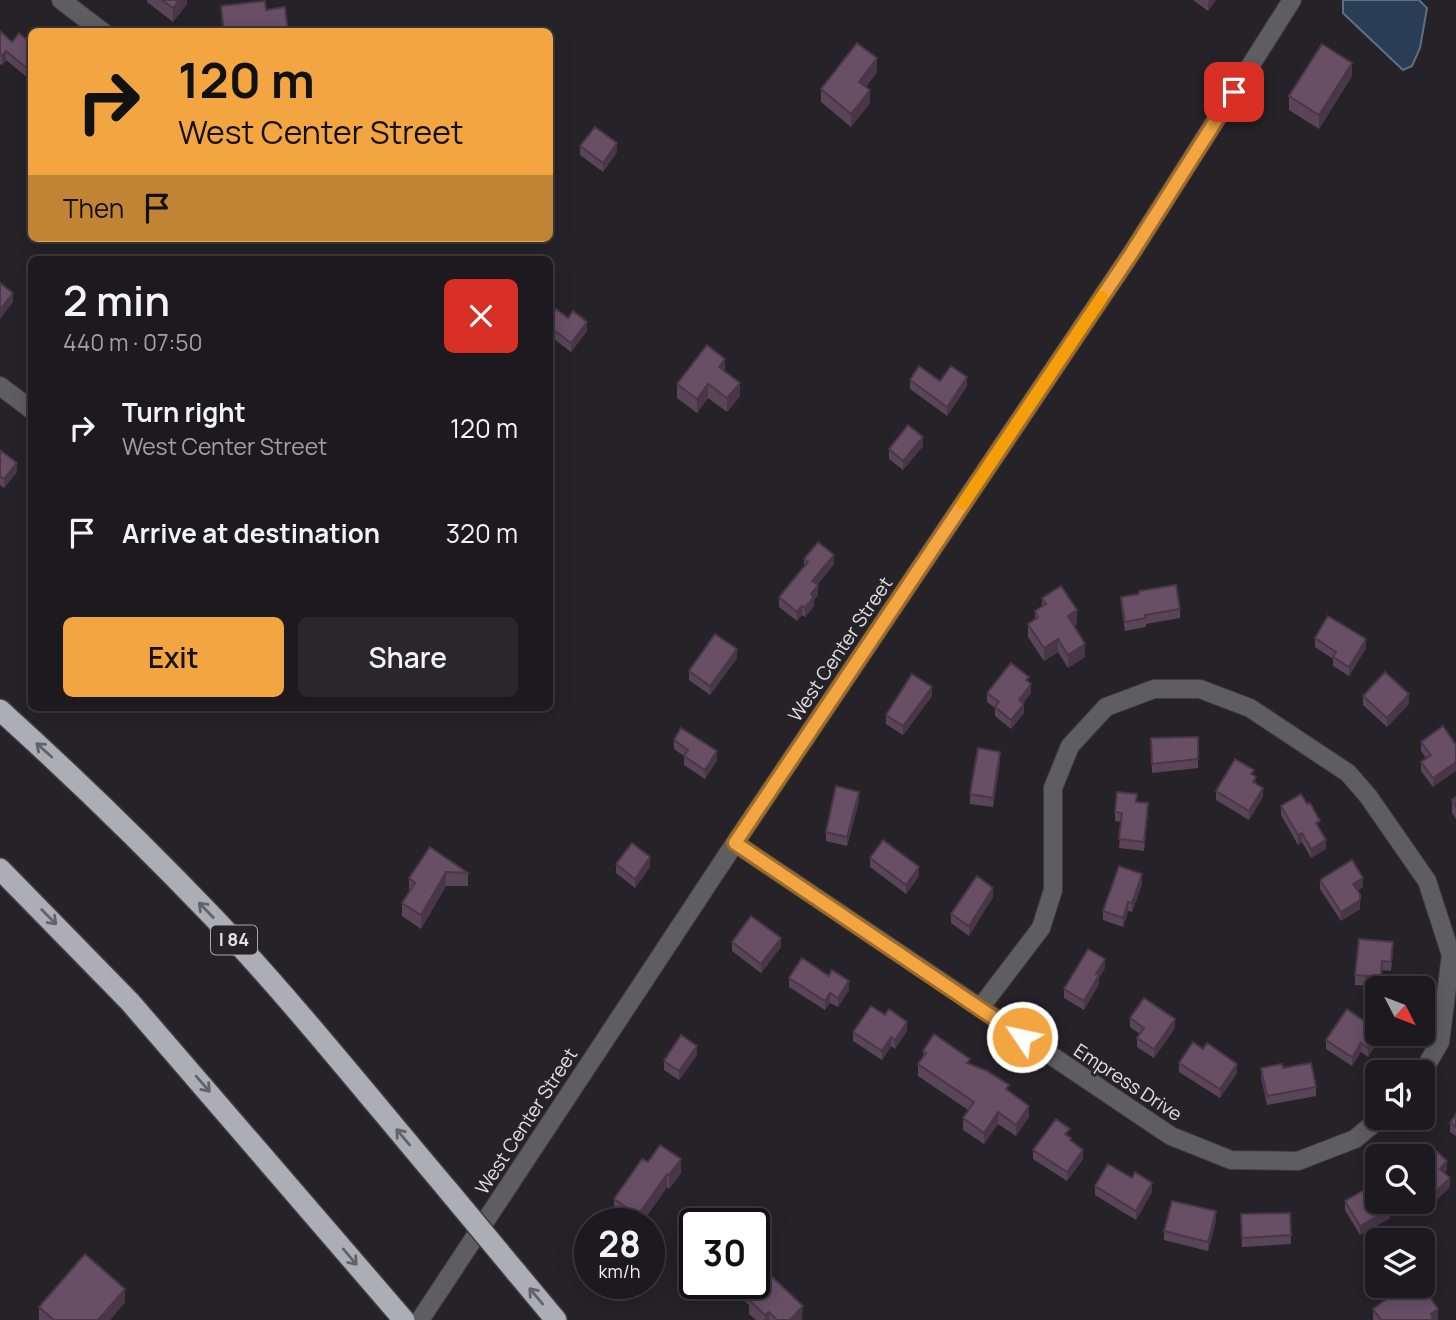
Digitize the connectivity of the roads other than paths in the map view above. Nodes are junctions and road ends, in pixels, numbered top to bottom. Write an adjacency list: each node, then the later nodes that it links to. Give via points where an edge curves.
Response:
1 (61, 0): 3 (street)
2 (1292, 0): 7 (street, West Center Street, via 1131,254)
3 (98, 28)
4 (0, 386): 5 (street)
5 (28, 407)
6 (0, 710): 14 (highway, I 84, one-way to 6, bridge, via 215,920)
7 (735, 843): 9 (street, Empress Drive); 13 (street, West Center Street)
8 (0, 869): 12 (highway, one-way to 12, via 130,1002)
9 (980, 1008): 10 (street, via 1041,928 1053,890 1053,788 1070,746 1106,708 1154,689 1200,689 1250,708 1348,773 1427,881 1451,955 1440,1042); 11 (street, Empress Drive, via 1171,1136 1231,1160 1298,1161 1355,1139)
10 (1430, 1060)
11 (1366, 1130)
12 (404, 1320)
13 (420, 1320)
14 (556, 1320)

